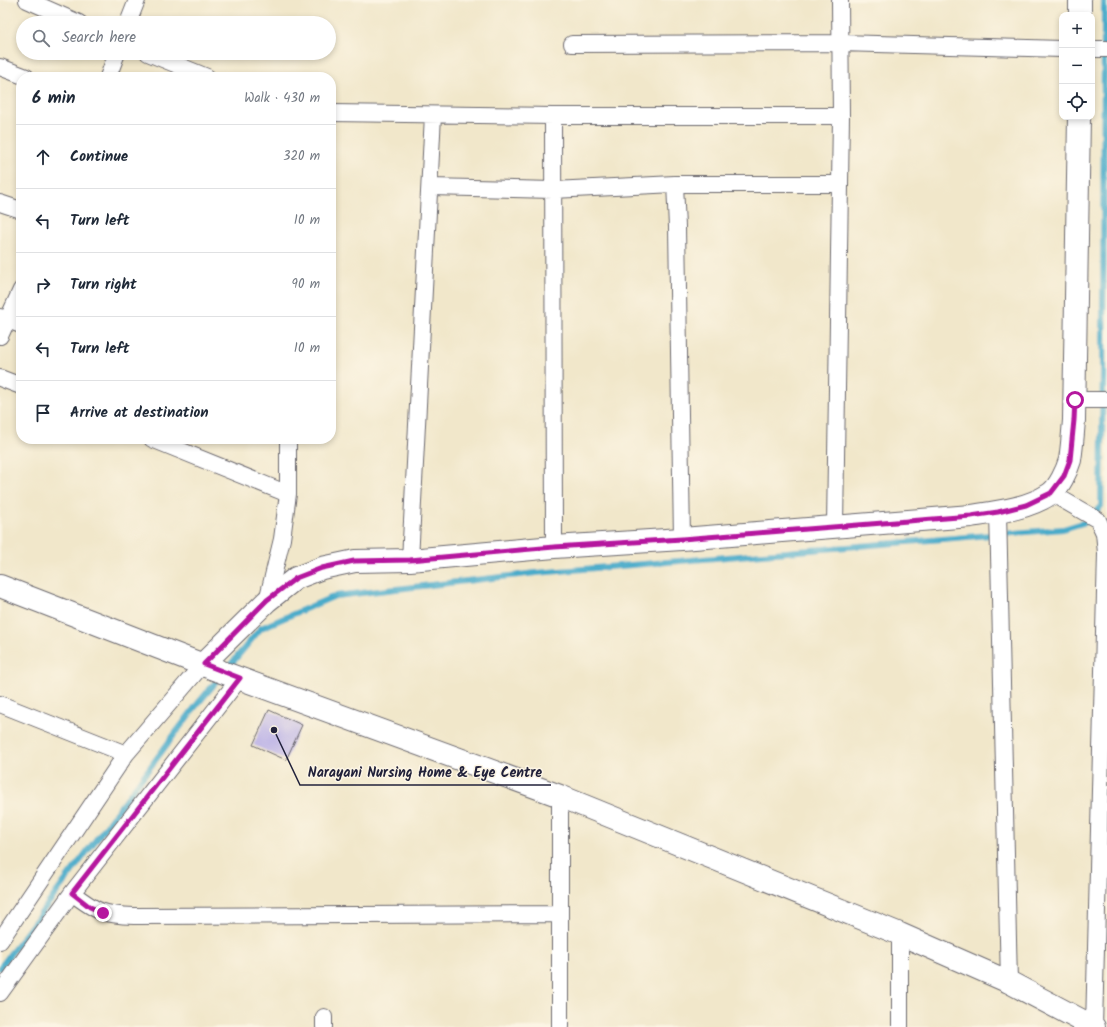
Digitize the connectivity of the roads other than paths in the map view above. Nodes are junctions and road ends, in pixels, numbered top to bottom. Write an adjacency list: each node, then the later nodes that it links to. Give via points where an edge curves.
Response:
1 (27, 0): 6 (street)
2 (137, 0): 7 (street)
3 (840, 0): 8 (street)
4 (1080, 0): 5 (street)
5 (1080, 12)
6 (63, 16)
7 (131, 16)
8 (840, 43): 9 (street); 10 (street); 22 (street)
9 (572, 44)
10 (1059, 49)
11 (1095, 49): 12 (street)
12 (1107, 49)
13 (114, 60): 16 (street)
14 (165, 60): 17 (street)
15 (0, 67): 18 (street)
16 (110, 72)
17 (194, 72)
18 (16, 73)
19 (336, 113): 20 (street)
20 (433, 114): 21 (street); 26 (street)
21 (553, 116): 22 (street); 27 (street)
22 (841, 116): 25 (street)
23 (1079, 120): 35 (street)
24 (675, 184): 25 (street); 27 (street); 43 (street)
25 (840, 184): 42 (street)
26 (430, 187): 27 (street); 45 (street)
27 (553, 190): 44 (street)
28 (0, 203): 29 (street)
29 (16, 208)
30 (16, 303): 31 (street)
31 (9, 321): 32 (street)
32 (0, 336)
33 (0, 378): 34 (street)
34 (16, 384)
35 (1075, 400): 36 (street); 39 (street, via 1070,460 1064,476)
36 (1107, 400)
37 (164, 444): 40 (street)
38 (288, 444): 40 (street)
39 (1051, 493): 41 (street, via 1026,505); 48 (street, via 1098,520 1104,533)
40 (288, 494): 47 (street, via 282,539)
41 (998, 512): 42 (street); 58 (street)
42 (835, 527): 43 (street)
43 (682, 539): 44 (street)
44 (554, 547): 45 (street)
45 (410, 560): 47 (street, via 354,561 322,568 296,578)
46 (0, 586): 49 (street)
47 (267, 600): 49 (street)
48 (1106, 626): 62 (street)
49 (207, 666): 50 (street); 52 (street)
50 (237, 677): 53 (street); 54 (street)
51 (0, 704): 52 (street)
52 (126, 754): 57 (street)
53 (560, 796): 55 (street); 56 (street)
54 (72, 893): 55 (street, via 90,907 103,913 123,916); 59 (street)
55 (560, 914): 60 (street)
56 (900, 934): 58 (street); 61 (street)
57 (0, 941)
58 (1009, 982): 62 (street)
59 (0, 993)
60 (560, 1027)
61 (900, 1027)
62 (1094, 1027)

